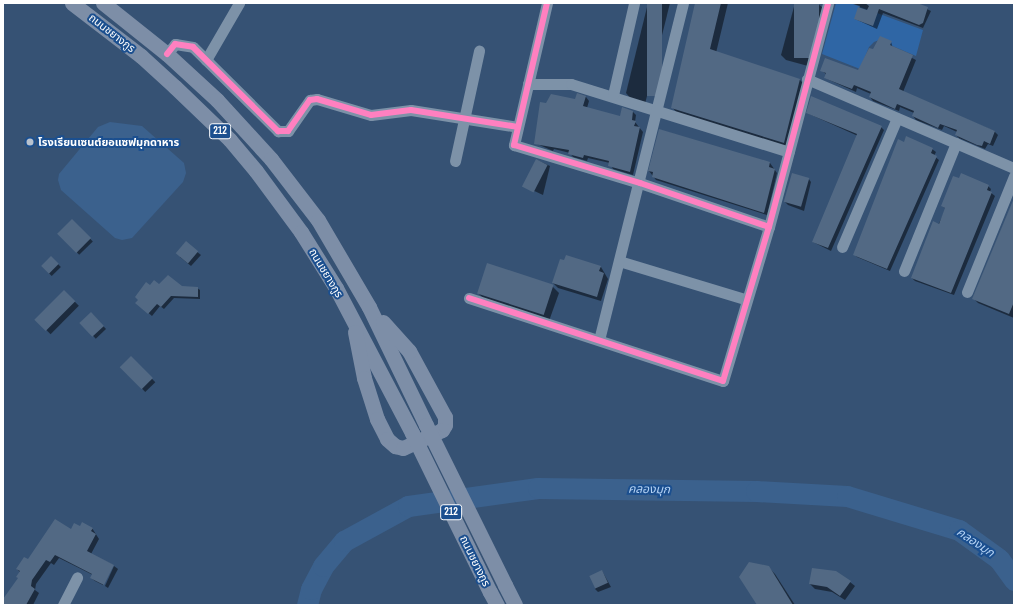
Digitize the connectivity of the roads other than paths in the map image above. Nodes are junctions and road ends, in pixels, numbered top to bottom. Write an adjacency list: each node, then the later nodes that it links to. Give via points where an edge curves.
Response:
1 (72, 3): 32 (main road, ถนนชยางกูร / 212, via 141,56 230,140 300,232)
2 (103, 3): 9 (main road, ถนนชยางกูร / 212)
3 (239, 3): 10 (street)
4 (547, 3): 12 (street)
5 (634, 3): 13 (street)
6 (683, 3): 14 (street)
7 (828, 3): 11 (street)
8 (479, 51): 16 (street)
9 (167, 54): 10 (street, via 175,44 193,47); 31 (main road, ถนนชยางกูร / 212, via 217,100 270,159 318,220)
10 (206, 60): 16 (street, via 278,131 288,131 310,100 317,99 371,115 411,110)
11 (807, 79): 15 (street); 19 (street)
12 (528, 84): 13 (street, via 571,84); 17 (street)
13 (613, 95): 14 (street)
14 (658, 109): 19 (street); 23 (street)
15 (897, 118): 18 (street); 25 (street)
16 (464, 119): 17 (street); 20 (street)
17 (518, 127): 23 (street, via 514,145)
18 (956, 143): 21 (street); 27 (street)
19 (789, 152): 24 (street)
20 (455, 161)
21 (1014, 168)
22 (1014, 176): 28 (street)
23 (640, 183): 24 (street); 26 (street)
24 (769, 227): 30 (street)
25 (842, 247)
26 (619, 261): 30 (street); 33 (street)
27 (904, 271)
28 (967, 292)
29 (469, 298): 33 (street)
30 (745, 299): 33 (street, via 723,381)
31 (369, 307): 32 (main road, via 409,351 444,417 445,425 442,430 403,448 395,446 387,439 371,405); 37 (main road, ถนนชยางกูร / 212, bridge)
32 (352, 317): 35 (main road, ถนนชยางกูร / 212, bridge)
33 (599, 340)
34 (77, 577): 36 (street)
35 (494, 599)
36 (63, 605)
37 (515, 605)

